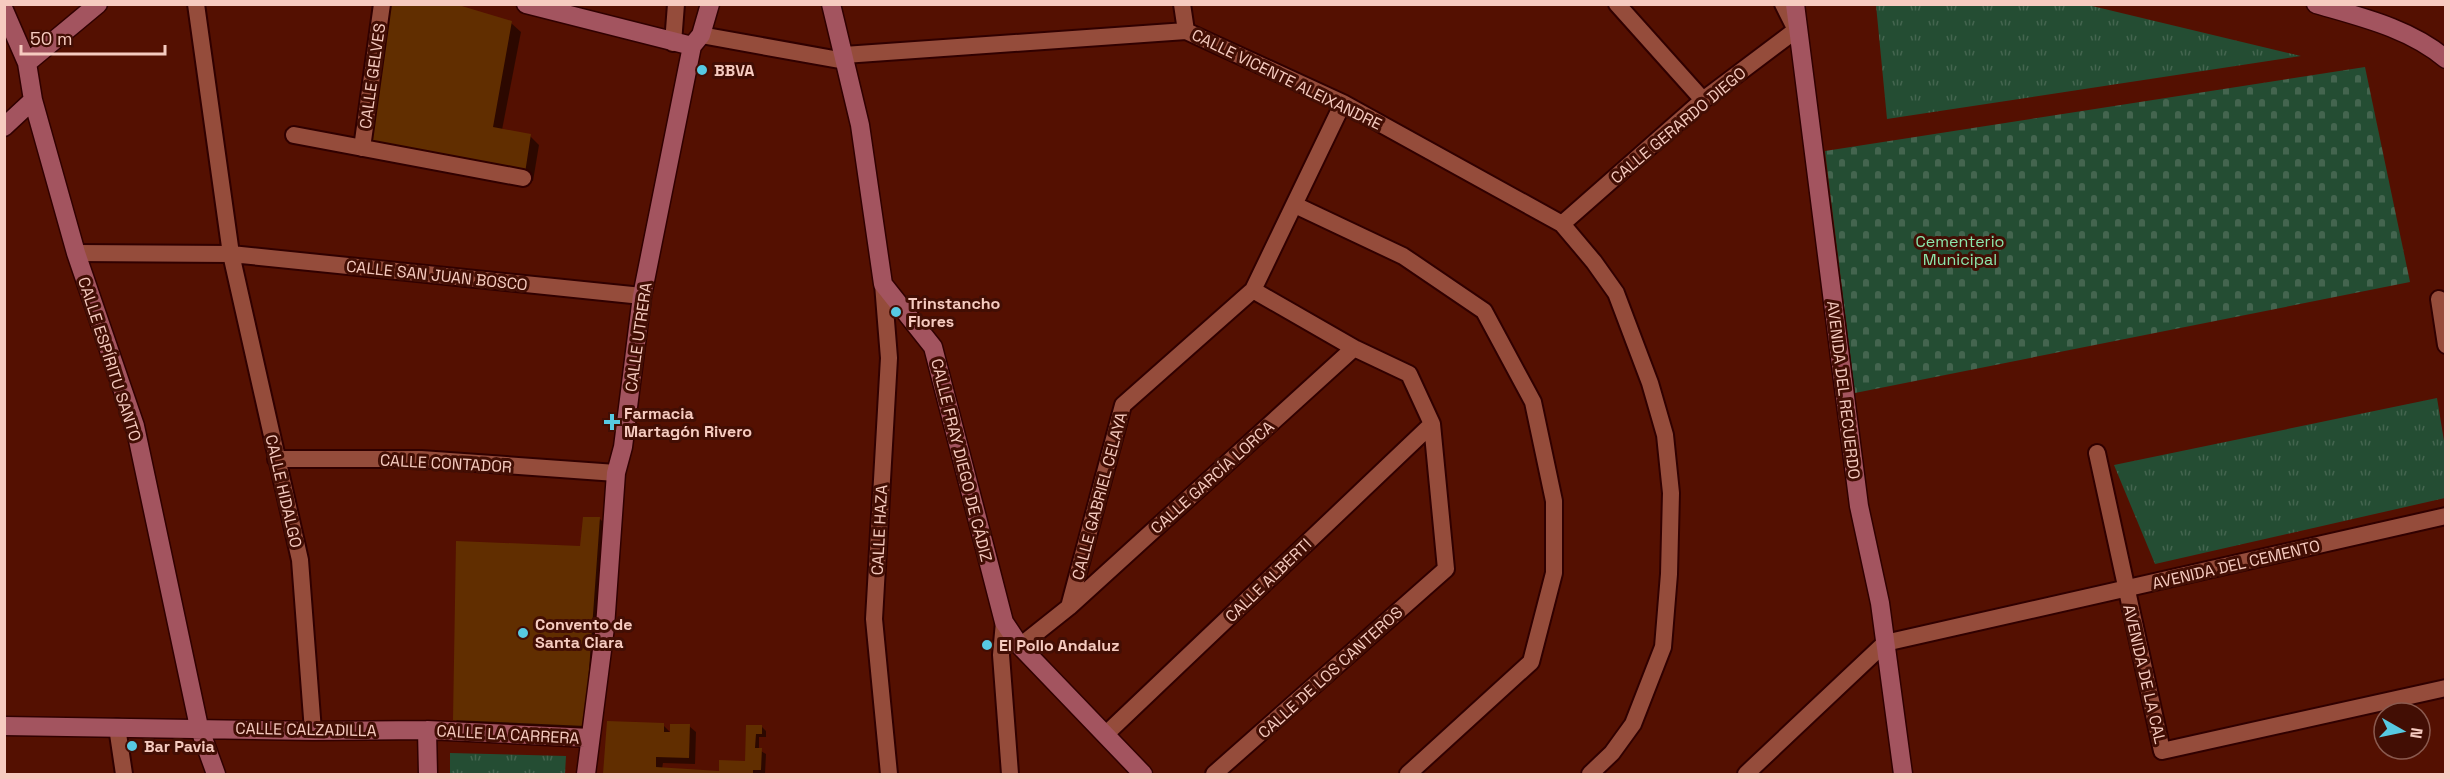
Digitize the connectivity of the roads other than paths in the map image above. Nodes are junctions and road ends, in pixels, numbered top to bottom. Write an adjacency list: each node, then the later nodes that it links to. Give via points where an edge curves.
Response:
1 (98, 4): 20 (street)
2 (196, 4): 31 (street, CALLE HIDALGO)
3 (382, 4): 26 (street, CALLE GELVES)
4 (526, 4): 17 (street)
5 (676, 4): 17 (street)
6 (710, 4): 16 (street, CALLE UTRERA)
7 (831, 4): 18 (street)
8 (1182, 4): 15 (street)
9 (1617, 4): 22 (street)
10 (1783, 4): 14 (street)
11 (1795, 4): 14 (street, AVENIDA DEL RECUERDO)
12 (2316, 4): 19 (street, via 2399,31)
13 (4, 10): 20 (street, CALLE ESPÍRITU SANTO)
14 (1796, 30): 22 (street, CALLE GERARDO DIEGO); 46 (street, AVENIDA DEL RECUERDO, via 1859,506)
15 (1186, 31): 18 (street, CALLE VICENTE ALEIXANDRE); 23 (street, CALLE VICENTE ALEIXANDRE)
16 (697, 41): 17 (street); 18 (street, CALLE VICENTE ALEIXANDRE); 34 (street, CALLE UTRERA)
17 (673, 43)
18 (844, 58): 32 (street, via 860,125)
19 (2445, 59)
20 (27, 63): 21 (street, CALLE ESPÍRITU SANTO)
21 (33, 100): 24 (street); 30 (street, CALLE ESPÍRITU SANTO)
22 (1703, 100): 29 (street, CALLE GERARDO DIEGO)
23 (1343, 103): 28 (street, CALLE GABRIEL CELAYA); 29 (street, CALLE VICENTE ALEIXANDRE)
24 (4, 127)
25 (294, 135): 26 (street)
26 (362, 148): 27 (street)
27 (523, 178)
28 (1295, 206): 33 (street, CALLE GABRIEL CELAYA); 64 (street, via 1403,256 1484,311 1533,402 1554,501 1554,573 1531,662)
29 (1562, 224): 65 (street, via 1616,293 1665,435 1671,493 1663,646 1633,724)
30 (76, 253): 31 (street, CALLE SAN JUAN BOSCO); 50 (street, CALLE ESPÍRITU SANTO, via 135,426)
31 (231, 254): 34 (street, CALLE SAN JUAN BOSCO); 40 (street, CALLE HIDALGO)
32 (883, 284): 45 (street, CALLE FRAY DIEGO DE CÁDIZ, via 933,347); 60 (street, CALLE HAZA, via 889,358 874,619)
33 (1253, 290): 37 (street); 44 (street, CALLE GABRIEL CELAYA, via 1123,405)
34 (642, 296): 41 (street, CALLE UTRERA, via 623,447)
35 (2439, 299): 36 (street)
36 (2445, 345)
37 (1354, 348): 38 (street, via 1409,374); 44 (street, CALLE GARCÍA LORCA)
38 (1432, 424): 54 (street, CALLE ALBERTI); 63 (street, CALLE DE LOS CANTEROS, via 1446,569)
39 (2097, 453): 43 (street, AVENIDA DE LA CAL)
40 (276, 459): 41 (street, CALLE CONTADOR, via 421,459); 53 (street, CALLE HIDALGO, via 300,560)
41 (616, 473): 55 (street, CALLE UTRERA, via 605,627)
42 (2445, 516): 43 (street, AVENIDA DEL CEMENTO)
43 (2126, 589): 46 (street, AVENIDA DEL CEMENTO); 48 (street, AVENIDA DE LA CAL, via 2162,751)
44 (1069, 607): 47 (street, CALLE GARCÍA LORCA)
45 (1004, 622): 47 (street, CALLE FRAY DIEGO DE CÁDIZ); 61 (street, via 1001,655)
46 (1885, 643): 66 (street); 67 (street, AVENIDA DEL RECUERDO)
47 (1020, 646): 54 (street, CALLE FRAY DIEGO DE CÁDIZ)
48 (2445, 688)
49 (4, 726): 51 (street, CALLE CALZADILLA)
50 (199, 727): 51 (street, CALLE CALZADILLA); 53 (street, CALLE CALZADILLA); 57 (street, CALLE ESPÍRITU SANTO)
51 (117, 728): 56 (street)
52 (427, 730): 53 (street, CALLE CALZADILLA); 55 (street, CALLE LA CARRERA); 58 (street)
53 (314, 731)
54 (1105, 735): 62 (street, CALLE FRAY DIEGO DE CÁDIZ)
55 (590, 738): 59 (street, CALLE UTRERA)
56 (123, 774)
57 (216, 774)
58 (428, 774)
59 (586, 774)
60 (889, 774)
61 (1010, 774)
62 (1143, 774)
63 (1214, 774)
64 (1408, 774)
65 (1590, 774)
66 (1746, 774)
67 (1903, 774)

